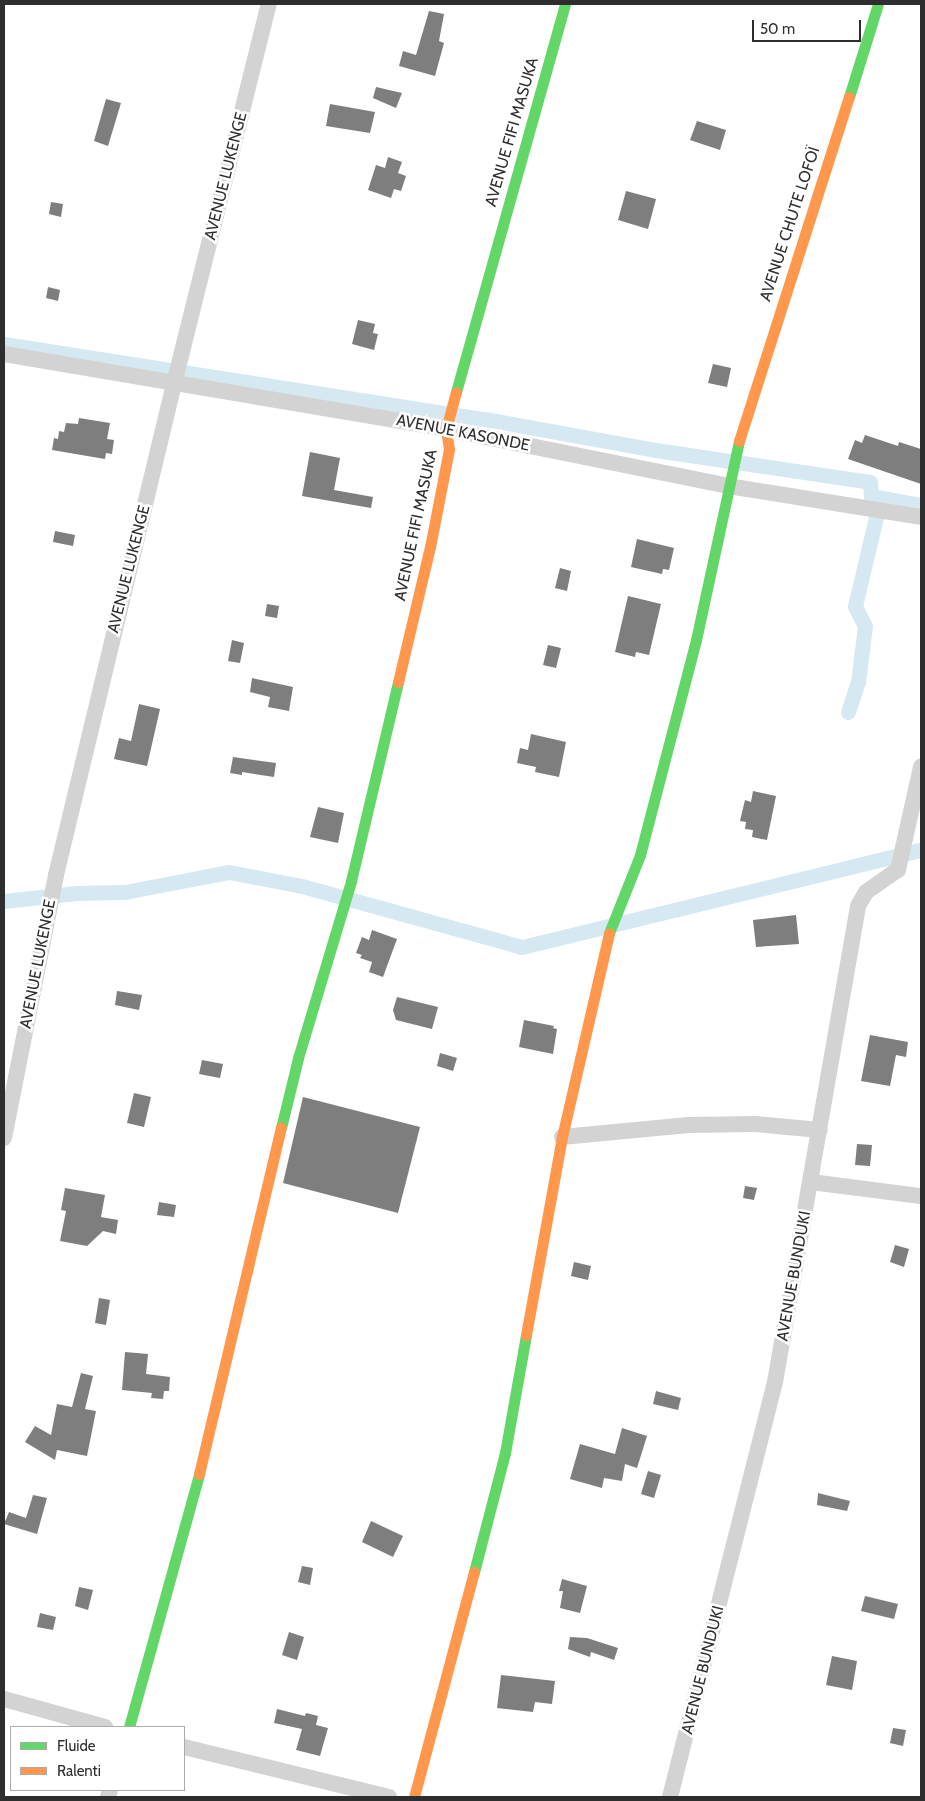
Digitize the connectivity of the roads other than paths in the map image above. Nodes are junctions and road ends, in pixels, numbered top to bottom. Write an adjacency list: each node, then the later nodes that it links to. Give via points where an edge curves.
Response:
1 (269, 4): 5 (street, AVENUE LUKENGE)
2 (565, 4): 6 (street, AVENUE FIFI MASUKA)
3 (878, 4): 7 (street, AVENUE CHUTE LOFOÏ)
4 (4, 354): 5 (street, AVENUE KASONDE)
5 (174, 384): 6 (street, AVENUE KASONDE); 12 (street, AVENUE LUKENGE, via 56,875)
6 (446, 428): 7 (street, AVENUE KASONDE); 17 (street, AVENUE FIFI MASUKA, via 449,449 430,547 351,881 298,1058 204,1455)
7 (729, 480): 8 (street, AVENUE KASONDE); 11 (street, AVENUE CHUTE LOFOÏ, via 696,640 640,855 609,932)
8 (921, 517)
9 (921, 767): 10 (street, AVENUE BUNDUKI, via 898,870 866,892 858,906)
10 (820, 1130): 11 (street, via 755,1124 688,1125); 13 (street, AVENUE BUNDUKI)
11 (562, 1137): 20 (street, AVENUE CHUTE LOFOÏ, via 506,1453)
12 (4, 1138)
13 (811, 1182): 14 (street); 21 (street, AVENUE BUNDUKI, via 775,1382)
14 (921, 1196)
15 (4, 1699): 16 (street)
16 (101, 1726)
17 (129, 1726)
18 (185, 1748): 19 (street)
19 (389, 1797)
20 (414, 1797)
21 (670, 1797)

